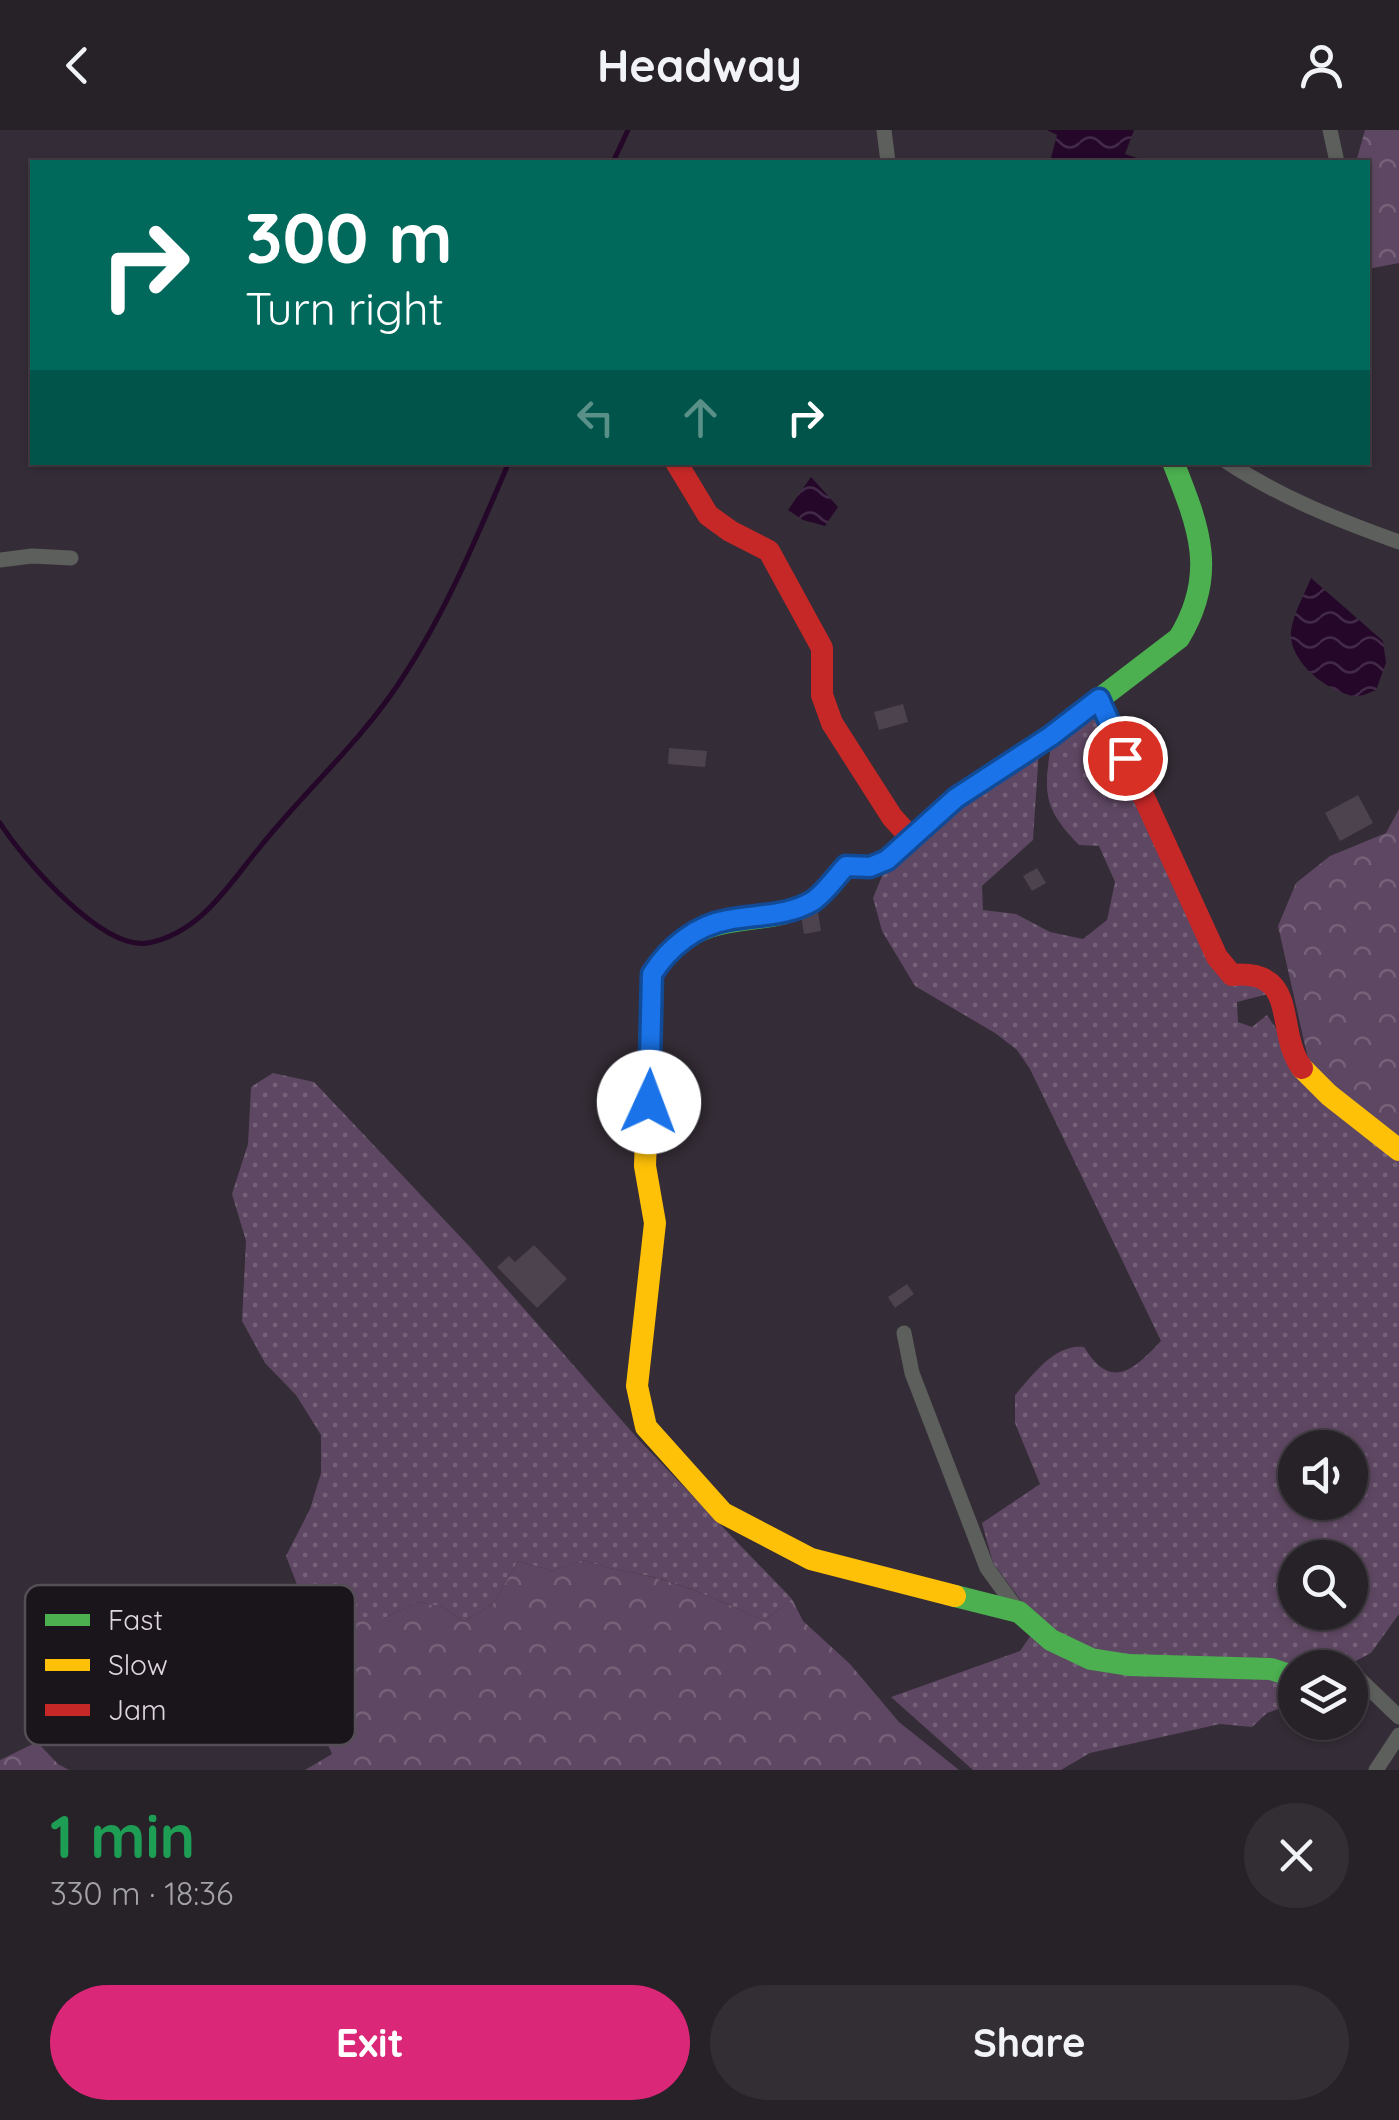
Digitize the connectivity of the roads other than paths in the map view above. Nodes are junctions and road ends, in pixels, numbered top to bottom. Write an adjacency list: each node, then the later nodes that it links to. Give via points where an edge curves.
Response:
1 (884, 130): 3 (street)
2 (1330, 130): 4 (street)
3 (888, 160)
4 (1337, 160)
5 (678, 465): 12 (street, via 708,515 769,551 822,648 822,696 832,724)
6 (1174, 465): 11 (street, via 1197,521 1202,595 1179,638)
7 (1232, 465): 8 (street)
8 (1399, 542)
9 (71, 558): 10 (street)
10 (0, 560)
11 (1099, 699): 12 (street, via 956,798); 13 (street, via 1217,957 1232,974 1258,973 1273,983 1295,1060)
12 (912, 838): 15 (street, via 887,860 846,866 814,900 768,917 699,929 663,956 652,974 645,1166 655,1223 637,1386 646,1427 723,1513 811,1560)
13 (1399, 1150)
14 (904, 1333): 15 (street, via 912,1372 987,1568)
15 (1019, 1612): 16 (street, via 1051,1640 1091,1659)
16 (1278, 1671)
17 (1368, 1687): 18 (street)
18 (1399, 1717)
19 (1399, 1735): 20 (street)
20 (1376, 1770)

